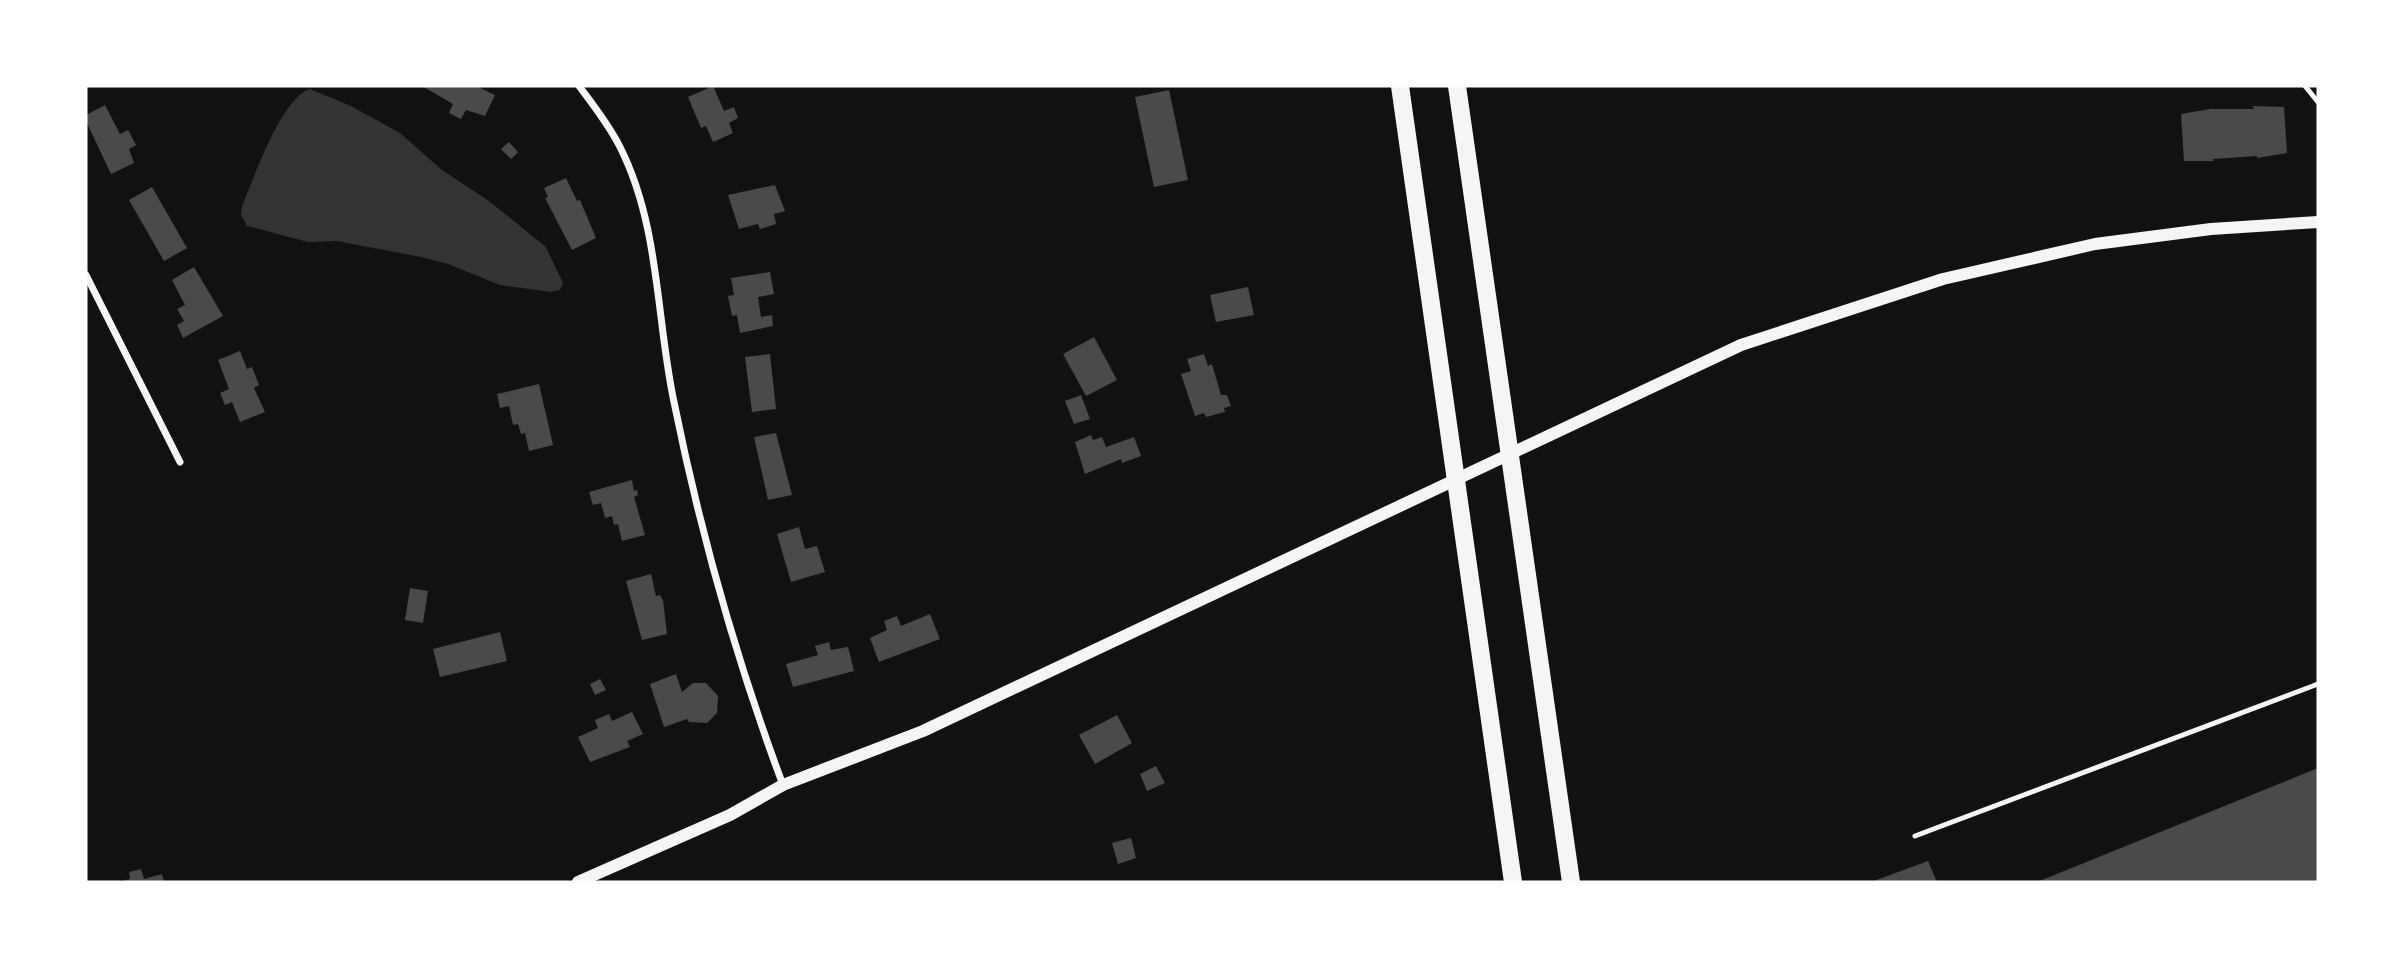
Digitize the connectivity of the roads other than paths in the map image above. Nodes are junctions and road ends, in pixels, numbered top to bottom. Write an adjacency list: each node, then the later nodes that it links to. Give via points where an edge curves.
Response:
1 (579, 86): 10 (street, via 621,148 645,216 673,400 695,492 756,714)
2 (1399, 86): 13 (highway)
3 (1457, 86): 14 (highway)
4 (2305, 86): 5 (lane)
5 (2318, 102)
6 (2318, 222): 10 (street, via 2211,229 2095,244 1943,279 1741,345 923,731)
7 (86, 275): 8 (street)
8 (180, 462)
9 (2318, 684): 11 (lane)
10 (783, 785): 12 (street, via 730,815)
11 (1915, 836)
12 (578, 882)
13 (1513, 882)
14 (1571, 882)

